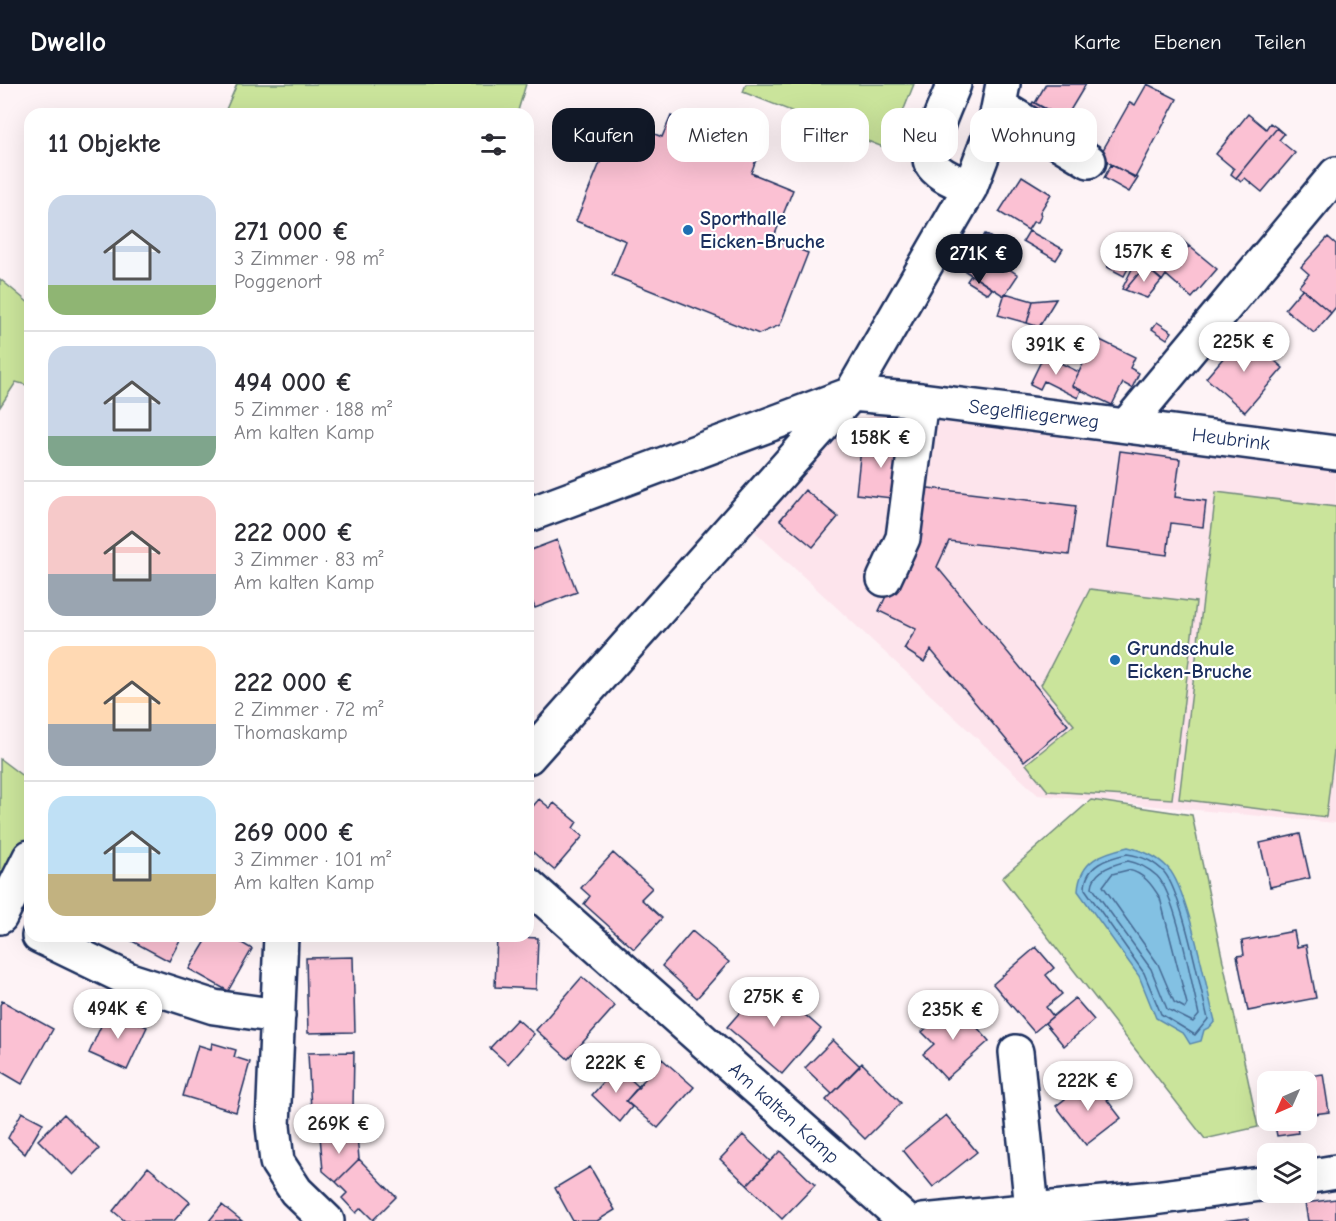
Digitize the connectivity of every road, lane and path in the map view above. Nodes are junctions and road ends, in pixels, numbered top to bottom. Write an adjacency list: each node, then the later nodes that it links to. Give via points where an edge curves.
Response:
1 (954, 84): 5 (street, via 929,150 931,163 941,173)
2 (1001, 95): 3 (street); 5 (street)
3 (1018, 108)
4 (1336, 174): 8 (street, Segelfliegerweg)
5 (970, 188): 6 (street)
6 (851, 394): 7 (street, Segelfliegerweg); 10 (street, Segelfliegerweg); 12 (street)
7 (921, 400): 8 (street, Segelfliegerweg); 11 (street, via 903,538)
8 (1126, 426): 9 (street, Heubrink)
9 (1336, 453)
10 (534, 513)
11 (884, 579)
12 (534, 750)
13 (24, 869): 15 (street)
14 (534, 890): 27 (street, Am kalten Kamp)
15 (0, 917): 16 (street)
16 (24, 929)
17 (51, 942): 19 (street, via 130,980 214,1007)
18 (281, 942): 19 (street)
19 (278, 1016): 26 (street, via 273,1126 277,1162 296,1191)
20 (1016, 1052): 24 (street)
21 (1336, 1172): 22 (street)
22 (1317, 1175)
23 (1257, 1186): 25 (street)
24 (1032, 1209): 25 (street); 28 (street)
25 (1156, 1210)
26 (327, 1221)
27 (906, 1221)
28 (922, 1221)

